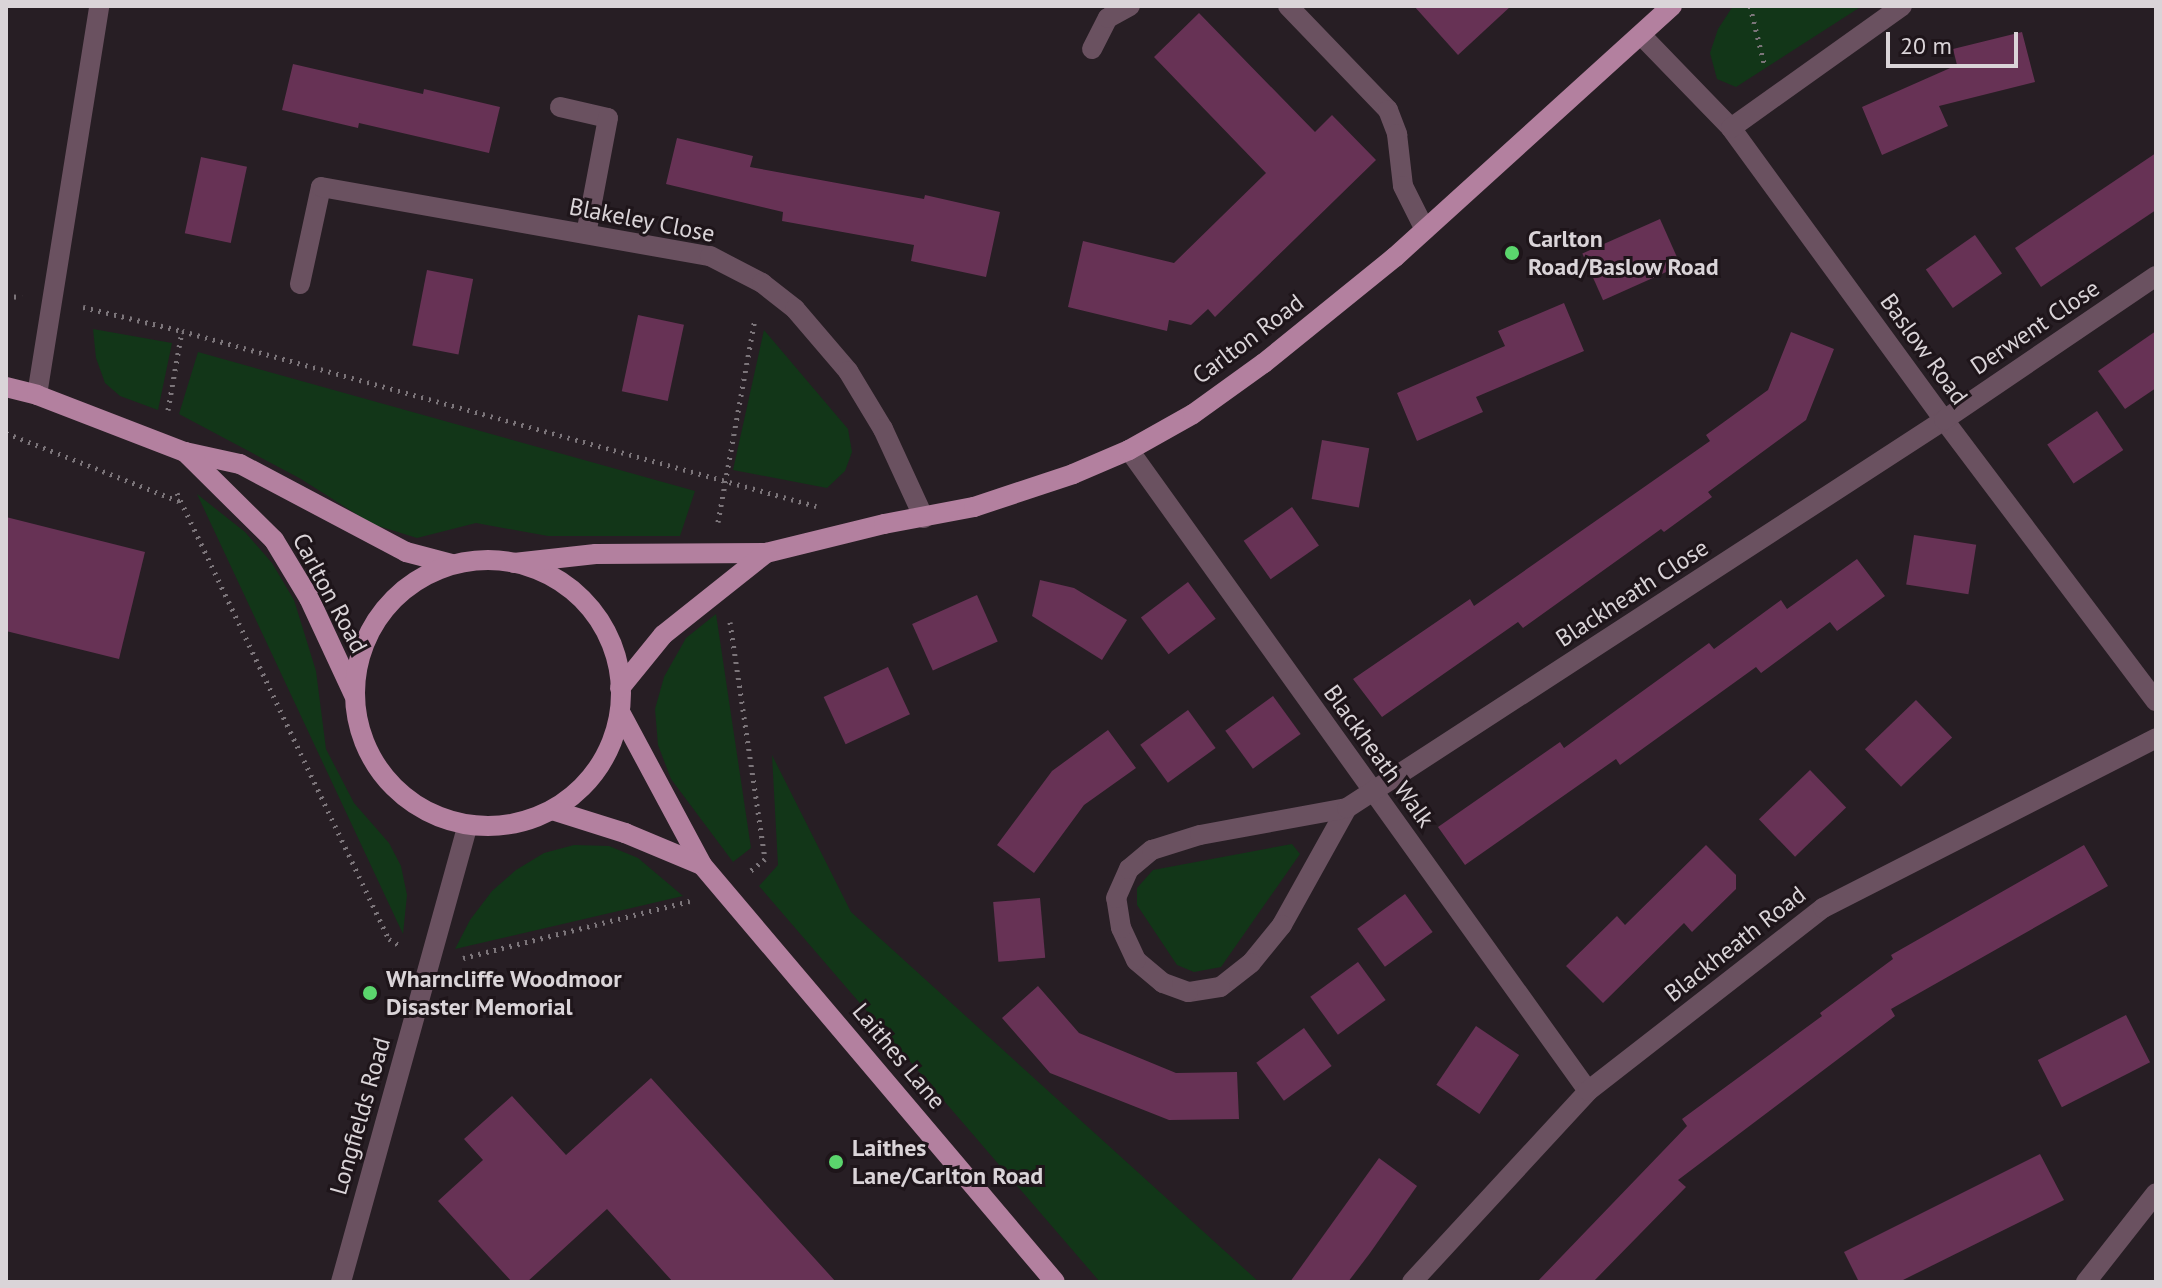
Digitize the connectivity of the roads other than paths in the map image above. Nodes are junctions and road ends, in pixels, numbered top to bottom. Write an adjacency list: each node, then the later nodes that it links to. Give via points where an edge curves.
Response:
1 (99, 6): 15 (street)
2 (1130, 6): 7 (street, via 1108,18)
3 (1288, 6): 10 (street, via 1388,110 1397,134 1403,186)
4 (1672, 6): 6 (main road, Carlton Road)
5 (1902, 6): 9 (street)
6 (1641, 35): 9 (street, Baslow Road); 10 (main road, Carlton Road)
7 (1092, 49)
8 (560, 107): 11 (street, via 608,118)
9 (1731, 128): 16 (street, Baslow Road)
10 (1425, 230): 17 (main road, Carlton Road, via 1264,363 1193,414)
11 (586, 234): 13 (street, Blakeley Close, via 321,187); 19 (street, Blakeley Close, via 710,256 762,283 795,309 848,371 883,429)
12 (2156, 276): 16 (street, Derwent Close)
13 (300, 284)
14 (6, 387): 15 (main road, Carlton Road)
15 (37, 395): 18 (main road, Carlton Road)
16 (1944, 420): 25 (street, Baslow Road); 28 (street, Blackheath Close)
17 (1129, 450): 19 (main road, Carlton Road, via 1020,493); 28 (street, Blackheath Walk)
18 (185, 452): 22 (main road, Carlton Road, via 240,464 406,552); 24 (main road, Carlton Road, via 274,540 309,598)
19 (924, 518): 20 (main road, Carlton Road)
20 (766, 553): 21 (main road, Carlton Road, via 596,554); 23 (main road, Carlton Road, via 663,635)
21 (514, 563): 22 (main road); 23 (main road, via 556,579 589,607 611,645)
22 (452, 564): 24 (main road, via 420,578 392,600 371,627 358,660)
23 (620, 688): 26 (main road)
24 (354, 695): 31 (main road, via 359,732 376,766 400,795 432,815)
25 (2156, 701)
26 (620, 712): 30 (main road, via 597,769); 32 (main road, Laithes Lane)
27 (2156, 738): 33 (street, Blackheath Road, via 1823,908)
28 (1373, 792): 29 (street, Blackheath Close); 33 (street, Blackheath Walk)
29 (1347, 808): 29 (street, Blackheath Close, via 1282,925 1251,963 1220,987 1188,992 1163,983 1136,960 1121,928 1116,898 1129,869 1152,850 1200,835)
30 (552, 810): 31 (main road, via 511,824); 32 (main road, Laithes Lane)
31 (468, 825): 35 (street, Longfields Road)
32 (702, 865): 36 (main road, Laithes Lane)
33 (1588, 1091): 37 (street, Blackheath Road)
34 (2156, 1193): 38 (street)
35 (341, 1282)
36 (1055, 1282)
37 (1412, 1282)
38 (2086, 1282)

